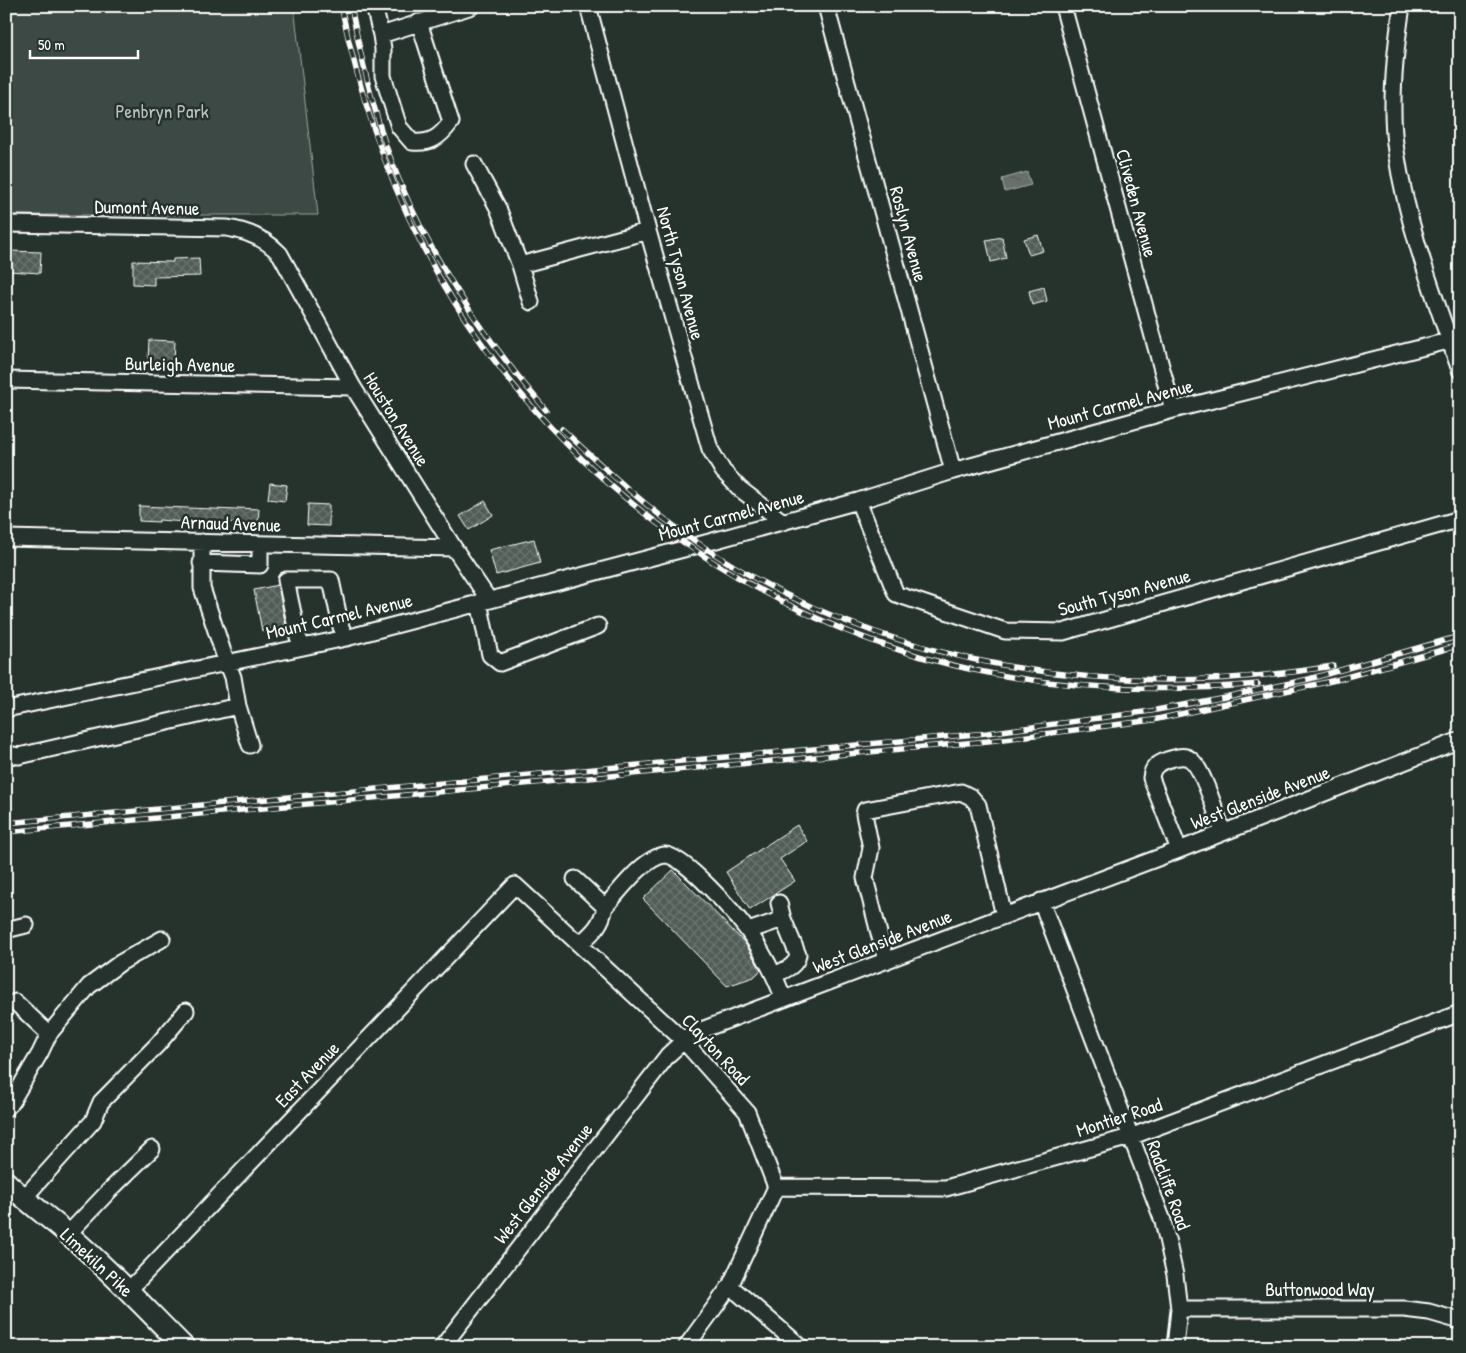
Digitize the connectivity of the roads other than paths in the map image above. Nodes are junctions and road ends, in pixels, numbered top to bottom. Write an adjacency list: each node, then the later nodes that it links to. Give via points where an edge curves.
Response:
1 (374, 6): 8 (street)
2 (588, 6): 11 (street, North Tyson Avenue)
3 (826, 6): 20 (street, Roslyn Avenue)
4 (1063, 6): 19 (street, Cliveden Avenue)
5 (1402, 6): 15 (street, via 1393,98 1395,150 1408,218)
6 (462, 8): 7 (street)
7 (419, 22): 8 (street); 8 (street, via 451,122 443,133 431,140 412,142 399,127 383,76)
8 (381, 35)
9 (474, 164): 13 (street, via 498,208)
10 (6, 224): 12 (street, Dumont Avenue, via 227,228 258,237 270,243)
11 (648, 231): 13 (street); 23 (street, North Tyson Avenue, via 710,449 740,489)
12 (280, 254): 18 (street, Houston Avenue)
13 (520, 264): 14 (street)
14 (531, 302)
15 (1455, 339): 16 (street); 19 (street, Mount Carmel Avenue)
16 (1460, 370)
17 (6, 380): 18 (street, Burleigh Avenue)
18 (353, 387): 27 (street, Houston Avenue)
19 (1173, 410): 20 (street, Mount Carmel Avenue)
20 (953, 472): 21 (street, Mount Carmel Avenue)
21 (858, 501): 22 (street, South Tyson Avenue, via 896,594 1005,631 1063,632); 23 (street, Mount Carmel Avenue)
22 (1460, 519)
23 (783, 522): 29 (street, Mount Carmel Avenue)
24 (6, 538): 25 (street, Arnaud Avenue)
25 (202, 542): 26 (street, Arnaud Avenue); 28 (street)
26 (260, 544): 27 (street, Arnaud Avenue); 28 (street, via 260,565)
27 (454, 548): 29 (street, Houston Avenue)
28 (201, 563): 33 (street, via 202,588)
29 (484, 601): 30 (street, via 490,655 500,663); 31 (street, Mount Carmel Avenue)
30 (598, 626)
31 (346, 638): 32 (street, Mount Carmel Avenue); 32 (street, via 331,580 286,580)
32 (302, 646): 33 (street, Mount Carmel Avenue)
33 (227, 662): 34 (street); 35 (street, Mount Carmel Avenue)
34 (238, 706): 37 (street); 38 (street, via 19,756)
35 (6, 709)
36 (1460, 740): 39 (street, West Glenside Avenue)
37 (250, 745)
38 (6, 754)
39 (1223, 832): 40 (street, West Glenside Avenue); 40 (street, via 1208,790 1190,759 1182,756 1163,762 1151,771 1151,778)
40 (1179, 850): 43 (street, West Glenside Avenue)
41 (575, 879): 45 (street)
42 (515, 885): 52 (street, Clayton Road); 69 (street, East Avenue)
43 (1041, 901): 46 (street, West Glenside Avenue); 62 (street, Radcliffe Road)
44 (779, 903): 47 (street)
45 (605, 907): 50 (street, via 642,867 654,858 667,855 695,872); 52 (street, via 598,927)
46 (1004, 916): 53 (street, West Glenside Avenue); 53 (street, via 978,805 971,797 961,792 865,810 871,848 864,878)
47 (783, 919): 50 (street); 54 (street, via 798,958 792,966)
48 (26, 925): 49 (street)
49 (6, 930)
50 (748, 931): 54 (street)
51 (162, 938): 59 (street, via 89,986)
52 (580, 944): 60 (street, Clayton Road)
53 (886, 961): 55 (street, West Glenside Avenue)
54 (774, 975): 55 (street)
55 (784, 999): 60 (street, West Glenside Avenue, via 700,1029)
56 (15, 1002): 59 (street)
57 (186, 1011): 66 (street, via 101,1102 93,1121)
58 (1460, 1013): 62 (street, Montier Road)
59 (48, 1034): 61 (street)
60 (683, 1040): 65 (street, Clayton Road, via 748,1112); 73 (street, West Glenside Avenue, via 668,1054)
61 (6, 1108)
62 (1130, 1137): 65 (street, Montier Road, via 946,1188); 70 (street, Radcliffe Road, via 1163,1221)
63 (152, 1150): 67 (street)
64 (6, 1182): 66 (main road, Limekiln Pike)
65 (776, 1187): 68 (street)
66 (23, 1199): 67 (main road, Limekiln Pike)
67 (68, 1234): 69 (main road, Limekiln Pike)
68 (730, 1286): 74 (street); 75 (street)
69 (128, 1291): 72 (main road, Limekiln Pike)
70 (1179, 1309): 71 (street, Buttonwood Way, via 1404,1309); 76 (street, Radcliffe Road)
71 (1460, 1321)
72 (184, 1347)
73 (442, 1347)
74 (686, 1347)
75 (800, 1347)
76 (1175, 1347)

